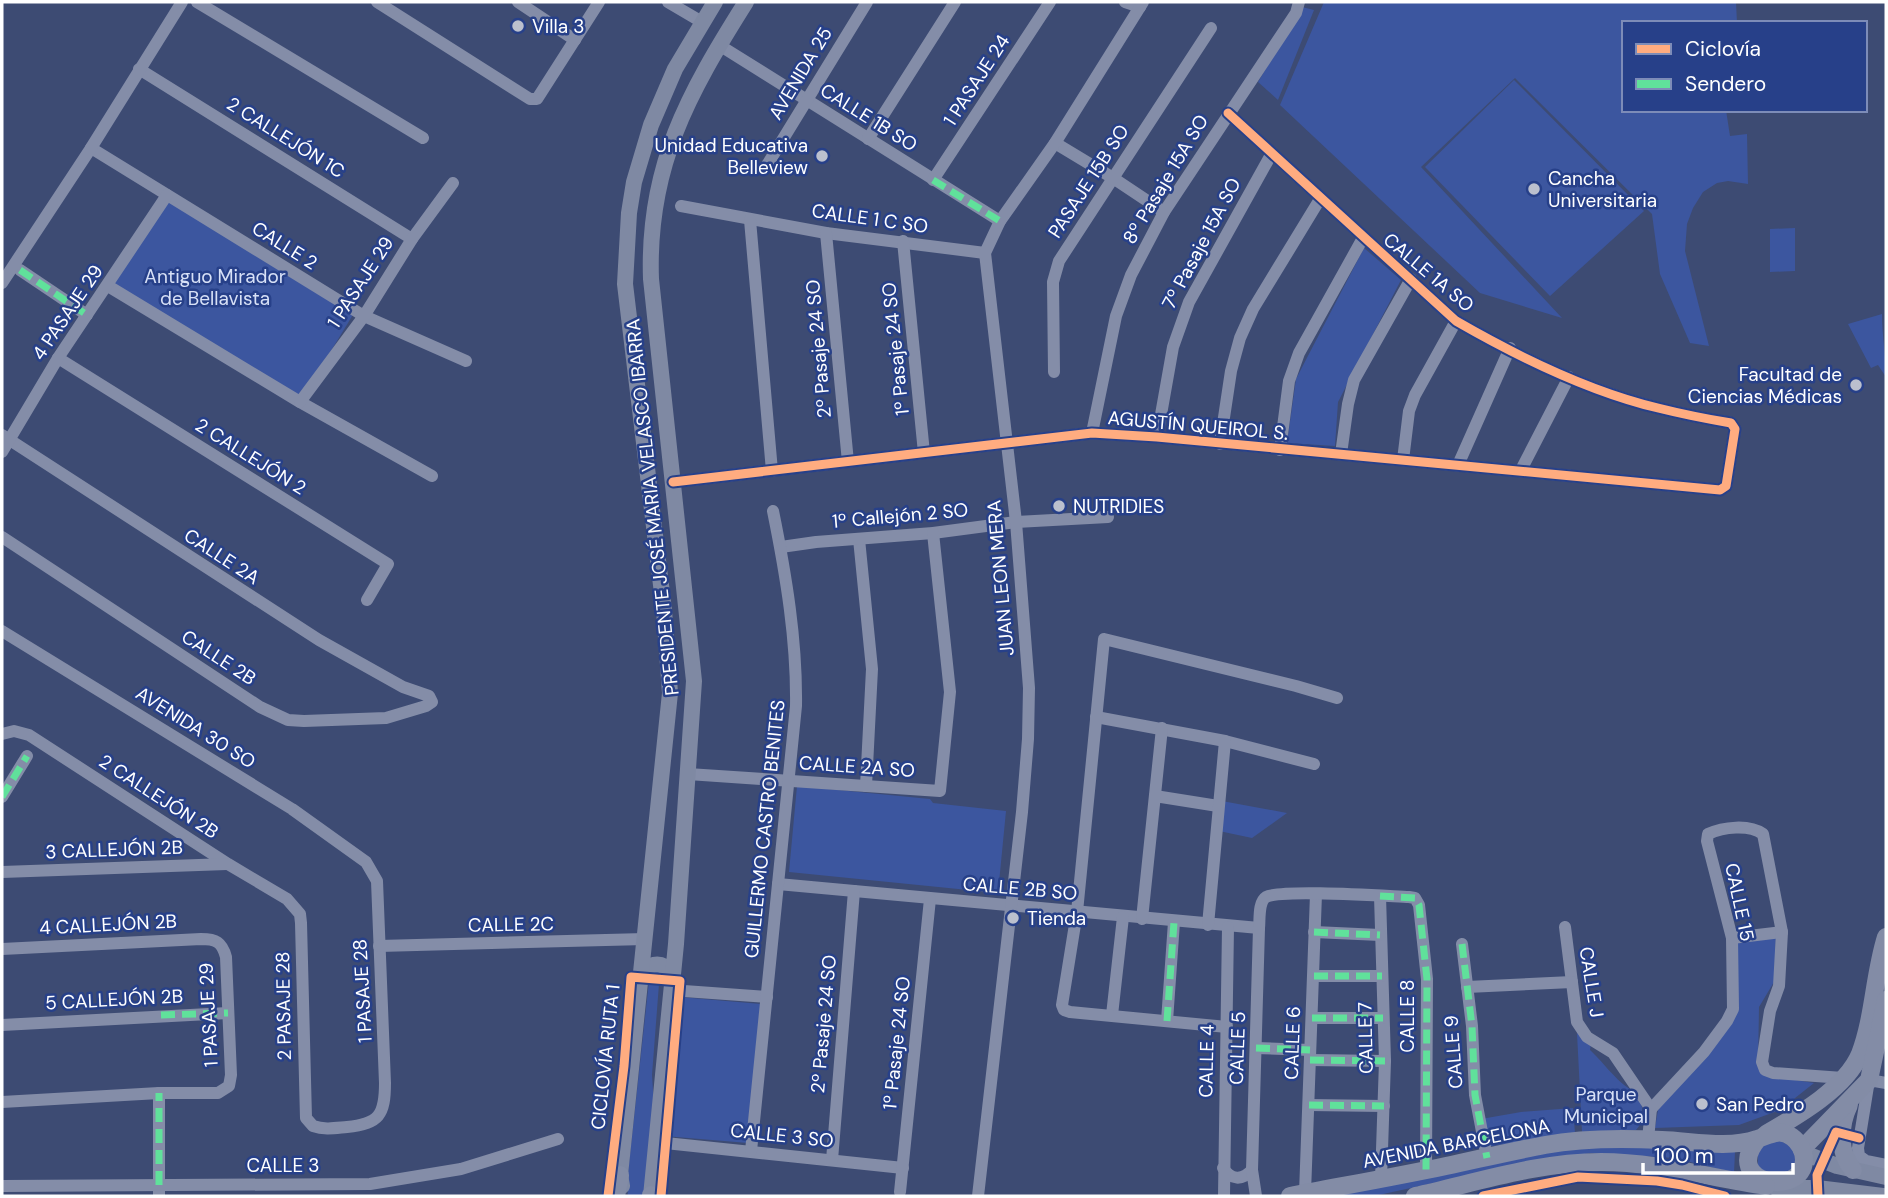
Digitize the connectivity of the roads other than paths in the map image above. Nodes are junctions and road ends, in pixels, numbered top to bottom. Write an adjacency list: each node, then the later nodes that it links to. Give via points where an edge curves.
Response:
1 (182, 2): 19 (street)
2 (197, 2): 22 (street)
3 (377, 2): 17 (street, via 530,99 537,99)
4 (517, 2): 17 (street)
5 (599, 2): 17 (street)
6 (668, 2): 15 (street)
7 (715, 2): 15 (main road, PRESIDENTE JOSÉ MARIA VELASCO IBARRA)
8 (746, 2): 18 (main road, PRESIDENTE JOSÉ MARIA VELASCO IBARRA)
9 (866, 2): 20 (street, AVENIDA 25)
10 (955, 2): 23 (street)
11 (1050, 2): 29 (street, 1 PASAJE 24)
12 (1125, 2): 14 (street)
13 (1299, 2): 21 (street, 8º Pasaje 15A SO)
14 (1142, 4): 24 (street)
15 (702, 22): 81 (main road, PRESIDENTE JOSÉ MARIA VELASCO IBARRA, via 651,125 634,182 625,260)
16 (1211, 28): 28 (street, PASAJE 15B SO)
17 (575, 40)
18 (719, 45): 20 (street, CALLE 1B SO); 70 (main road, PRESIDENTE JOSÉ MARIA VELASCO IBARRA, via 678,123 659,177 653,211 650,279)
19 (139, 69): 25 (street); 39 (street, 2 CALLEJÓN 1C)
20 (806, 100): 23 (street, CALLE 1B SO); 27 (street, AVENIDA 25)
21 (1228, 113): 26 (street, CALLE 1A SO); 34 (street, 8º Pasaje 15A SO)
22 (423, 138)
23 (868, 139): 29 (street, CALLE 1B SO)
24 (1055, 143): 28 (street); 36 (street)
25 (91, 148): 31 (street, CALLE 2); 44 (street)
26 (1272, 153): 32 (street, CALLE 1A SO); 57 (street, 7º Pasaje 15A SO, via 1189,302 1173,347)
27 (767, 165)
28 (1113, 178): 34 (street); 52 (street, PASAJE 15B SO, via 1059,261 1053,282)
29 (933, 180): 36 (street, CALLE 1B SO)
30 (453, 183): 39 (street, 1 PASAJE 29)
31 (167, 195): 45 (street, 4 PASAJE 29); 47 (street, CALLE 2)
32 (1320, 198): 38 (street, CALLE 1A SO); 59 (street, via 1240,338)
33 (681, 206): 35 (street, CALLE 1 C SO)
34 (1164, 212): 55 (street, 8º Pasaje 15A SO, via 1131,275 1116,316)
35 (750, 220): 37 (street, CALLE 1 C SO); 68 (street)
36 (1000, 221): 41 (street)
37 (826, 233): 40 (street, CALLE 1 C SO); 65 (street, 2º Pasaje 24 SO)
38 (1363, 238): 43 (street, CALLE 1A SO); 60 (street, via 1299,353 1289,381)
39 (412, 239): 47 (street, 1 PASAJE 29)
40 (903, 241): 41 (street, CALLE 1 C SO); 62 (street, 1º Pasaje 24 SO)
41 (985, 253): 58 (street, JUAN LEON MERA)
42 (20, 270): 46 (street)
43 (1411, 279): 48 (street, CALLE 1A SO); 63 (street, via 1354,380)
44 (2, 284)
45 (108, 286): 46 (street, 4 PASAJE 29); 54 (street)
46 (87, 315): 50 (street, 4 PASAJE 29)
47 (364, 316): 51 (street, CALLE 2); 54 (street, 1 PASAJE 29)
48 (1456, 321): 49 (street, CALLE 1A SO); 64 (street, via 1415,395)
49 (1510, 348): 53 (street, CALLE 1A SO); 66 (street)
50 (58, 358): 56 (street, 4 PASAJE 29); 79 (street, 2 CALLEJÓN 2, via 388,564)
51 (466, 361)
52 (1054, 372)
53 (1569, 377): 67 (street); 71 (street, CALLE 1A SO, via 1657,408 1731,424 1735,429 1729,479)
54 (300, 402): 69 (street)
55 (1092, 433): 57 (street, AGUSTÍN QUEIROL S.); 58 (street, AGUSTÍN QUEIROL S.)
56 (6, 437): 61 (street, 4 PASAJE 29); 83 (street, CALLE 2A, via 298,628 386,678)
57 (1157, 437): 59 (street, AGUSTÍN QUEIROL S.)
58 (1006, 443): 62 (street, AGUSTÍN QUEIROL S.); 74 (street, JUAN LEON MERA)
59 (1220, 444): 60 (street, AGUSTÍN QUEIROL S.)
60 (1280, 450): 63 (street, AGUSTÍN QUEIROL S.)
61 (2, 452)
62 (924, 453): 65 (street, AGUSTÍN QUEIROL S.)
63 (1341, 454): 64 (street, AGUSTÍN QUEIROL S.)
64 (1403, 460): 66 (street, AGUSTÍN QUEIROL S.)
65 (848, 462): 68 (street, AGUSTÍN QUEIROL S.)
66 (1458, 465): 67 (street, AGUSTÍN QUEIROL S.)
67 (1521, 470): 71 (street, AGUSTÍN QUEIROL S.)
68 (772, 471): 70 (street, AGUSTÍN QUEIROL S.)
69 (432, 476)
70 (673, 482): 80 (main road, PRESIDENTE JOSÉ MARIA VELASCO IBARRA)
71 (1720, 490)
72 (774, 511): 78 (street, GUILLERMO CASTRO BENITES)
73 (1108, 517): 74 (street, 1º Callejón 2 SO)
74 (1016, 522): 75 (street, 1º Callejón 2 SO); 106 (street, JUAN LEON MERA, via 1030,688)
75 (933, 533): 77 (street, 1º Callejón 2 SO); 93 (street, CALLE 2A SO, via 950,692 940,790)
76 (2, 537): 83 (street, CALLE 2B, via 281,718 386,718 426,706 432,701)
77 (859, 539): 78 (street, 1º Callejón 2 SO); 93 (street, via 873,669)
78 (781, 547): 92 (street, GUILLERMO CASTRO BENITES, via 797,671)
79 (367, 600)
80 (687, 606): 81 (main road, via 677,598); 91 (main road, PRESIDENTE JOSÉ MARIA VELASCO IBARRA, via 694,681)
81 (664, 610): 120 (main road, PRESIDENTE JOSÉ MARIA VELASCO IBARRA, via 670,693)
82 (2, 631): 97 (street, AVENIDA 30 SO, via 292,809)
83 (429, 696)
84 (1336, 698): 85 (street, via 1104,639)
85 (1096, 717): 86 (street); 107 (street)
86 (1162, 728): 88 (street); 94 (street)
87 (5, 733): 98 (street, 2 CALLEJÓN 2B, via 29,735)
88 (1225, 741): 90 (street); 96 (street)
89 (27, 756): 95 (street)
90 (1314, 764)
91 (688, 774): 92 (street, CALLE 2A SO); 122 (main road, PRESIDENTE JOSÉ MARIA VELASCO IBARRA)
92 (788, 780): 93 (street, CALLE 2A SO); 100 (street, GUILLERMO CASTRO BENITES)
93 (866, 786)
94 (1155, 796): 96 (street); 109 (street)
95 (2, 797)
96 (1219, 806): 111 (street)
97 (366, 862): 124 (street, 1 PASAJE 28, via 377,881)
98 (228, 864): 99 (street, 3 CALLEJÓN 2B); 104 (street, 2 CALLEJÓN 2B)
99 (2, 872)
100 (778, 884): 101 (street, CALLE 2B SO); 133 (street, GUILLERMO CASTRO BENITES)
101 (854, 891): 105 (street, CALLE 2B SO); 161 (street, 2º Pasaje 24 SO)
102 (1316, 894): 103 (street); 114 (street, CALLE 5, via 1266,897); 115 (street, CALLE 6)
103 (1380, 896): 117 (street, CALLE 7); 166 (street, CALLE 8, via 1415,898 1419,905 1427,979)
104 (288, 899): 153 (street, 2 PASAJE 28, via 301,923 306,1118 313,1126 328,1129)
105 (930, 899): 106 (street, CALLE 2B SO); 163 (street, 1º Pasaje 24 SO)
106 (1011, 906): 107 (street, CALLE 2B SO); 179 (street, JUAN LEON MERA)
107 (1077, 912): 108 (street, CALLE 2B SO); 136 (street, via 1062,1005 1070,1012)
108 (1123, 917): 109 (street, CALLE 2B SO); 136 (street)
109 (1142, 919): 110 (street, CALLE 2B SO)
110 (1174, 922): 111 (street, CALLE 2B SO); 139 (street)
111 (1208, 925): 112 (street, CALLE 2B SO)
112 (1228, 927): 114 (street, CALLE 2B SO); 141 (street, CALLE 4)
113 (1565, 927): 130 (street, CALLE J)
114 (1259, 928): 142 (street, CALLE 5)
115 (1314, 932): 117 (street); 127 (street, CALLE 6)
116 (1782, 932): 119 (street); 119 (street, CALLE 15, via 1763,834 1747,827 1708,834 1707,841); 145 (street, via 1779,986 1762,1062 1765,1070)
117 (1380, 935): 128 (street, CALLE 7)
118 (1886, 937): 145 (main road, via 1859,1056)
119 (1732, 938): 152 (street, CALLE 15, via 1731,1015)
120 (645, 939): 122 (main road, via 647,948 658,955 667,954); 124 (street, CALLE 2C); 126 (main road, PRESIDENTE JOSÉ MARIA VELASCO IBARRA)
121 (216, 940): 125 (street, 4 CALLEJÓN 2B); 135 (street, 1 PASAJE 29, via 226,957)
122 (676, 944): 129 (main road, PRESIDENTE JOSÉ MARIA VELASCO IBARRA)
123 (1462, 944): 131 (street, CALLE 9)
124 (379, 946): 153 (street, 1 PASAJE 28, via 385,1096)
125 (2, 949)
126 (641, 975): 129 (main road, via 658,964); 168 (main road, PRESIDENTE JOSÉ MARIA VELASCO IBARRA)
127 (1314, 976): 128 (street); 137 (street, CALLE 6)
128 (1382, 976): 138 (street, CALLE 7)
129 (672, 979): 157 (main road, PRESIDENTE JOSÉ MARIA VELASCO IBARRA)
130 (1572, 982): 131 (street); 152 (street, CALLE J, via 1581,1030 1613,1053)
131 (1467, 987): 160 (street, CALLE 9, via 1475,1095)
132 (684, 991): 133 (street)
133 (767, 997): 159 (street, GUILLERMO CASTRO BENITES)
134 (1886, 1000): 146 (main road)
135 (228, 1013): 140 (street, 5 CALLEJÓN 2B); 147 (street, 1 PASAJE 29, via 230,1076 226,1089 218,1093)
136 (1112, 1015): 139 (street)
137 (1312, 1018): 138 (street); 143 (street, CALLE 6)
138 (1383, 1018): 144 (street, CALLE 7)
139 (1167, 1021): 141 (street)
140 (2, 1025)
141 (1227, 1027): 164 (street, CALLE 4)
142 (1256, 1048): 143 (street); 165 (street, CALLE 5)
143 (1310, 1055): 144 (street); 150 (street, CALLE 6)
144 (1385, 1061): 151 (street, CALLE 7)
145 (1843, 1078): 154 (main road, via 1797,1116)
146 (1878, 1082): 148 (main road); 162 (street, via 1858,1149 1866,1161)
147 (159, 1093): 149 (street); 173 (street)
148 (1851, 1100): 158 (main road); 167 (main road, via 1842,1119 1842,1141 1846,1162)
149 (2, 1102)
150 (1309, 1105): 151 (street); 175 (street, CALLE 6)
151 (1384, 1106): 170 (street, CALLE 7)
152 (1651, 1110): 156 (street)
153 (377, 1119)
154 (1762, 1137): 156 (main road, AVENIDA BARCELONA, via 1736,1143); 158 (main road, via 1774,1132 1791,1136); 172 (main road, via 1749,1153 1750,1170)
155 (558, 1139): 173 (street, CALLE 3, via 461,1169 370,1184)
156 (1648, 1139): 160 (main road, AVENIDA BARCELONA, via 1547,1144)
157 (656, 1142): 159 (street, CALLE 3 SO); 178 (main road, PRESIDENTE JOSÉ MARIA VELASCO IBARRA)
158 (1803, 1151): 167 (main road); 172 (main road, via 1798,1177 1784,1187)
159 (751, 1152): 161 (street, CALLE 3 SO)
160 (1487, 1158): 166 (main road, AVENIDA BARCELONA)
161 (832, 1160): 163 (street, CALLE 3 SO)
162 (1886, 1165)
163 (903, 1168): 174 (street, 1º Pasaje 24 SO)
164 (1223, 1168): 165 (street, via 1237,1179); 180 (street, CALLE 4)
165 (1252, 1170): 181 (street, CALLE 5)
166 (1426, 1170): 170 (main road, AVENIDA BARCELONA)
167 (1853, 1170): 169 (main road)
168 (620, 1175): 176 (main road); 177 (main road, PRESIDENTE JOSÉ MARIA VELASCO IBARRA)
169 (1886, 1177)
170 (1381, 1179): 175 (main road, AVENIDA BARCELONA)
171 (2, 1186): 173 (street, CALLE 3)
172 (1772, 1187): 182 (main road, via 1684,1170 1600,1162 1542,1168); 183 (main road)
173 (159, 1191)
174 (900, 1192)
175 (1306, 1194)
176 (616, 1196)
177 (624, 1196)
178 (651, 1196)
179 (978, 1196)
180 (1224, 1196)
181 (1256, 1196)
182 (1415, 1196)
183 (1883, 1196)

